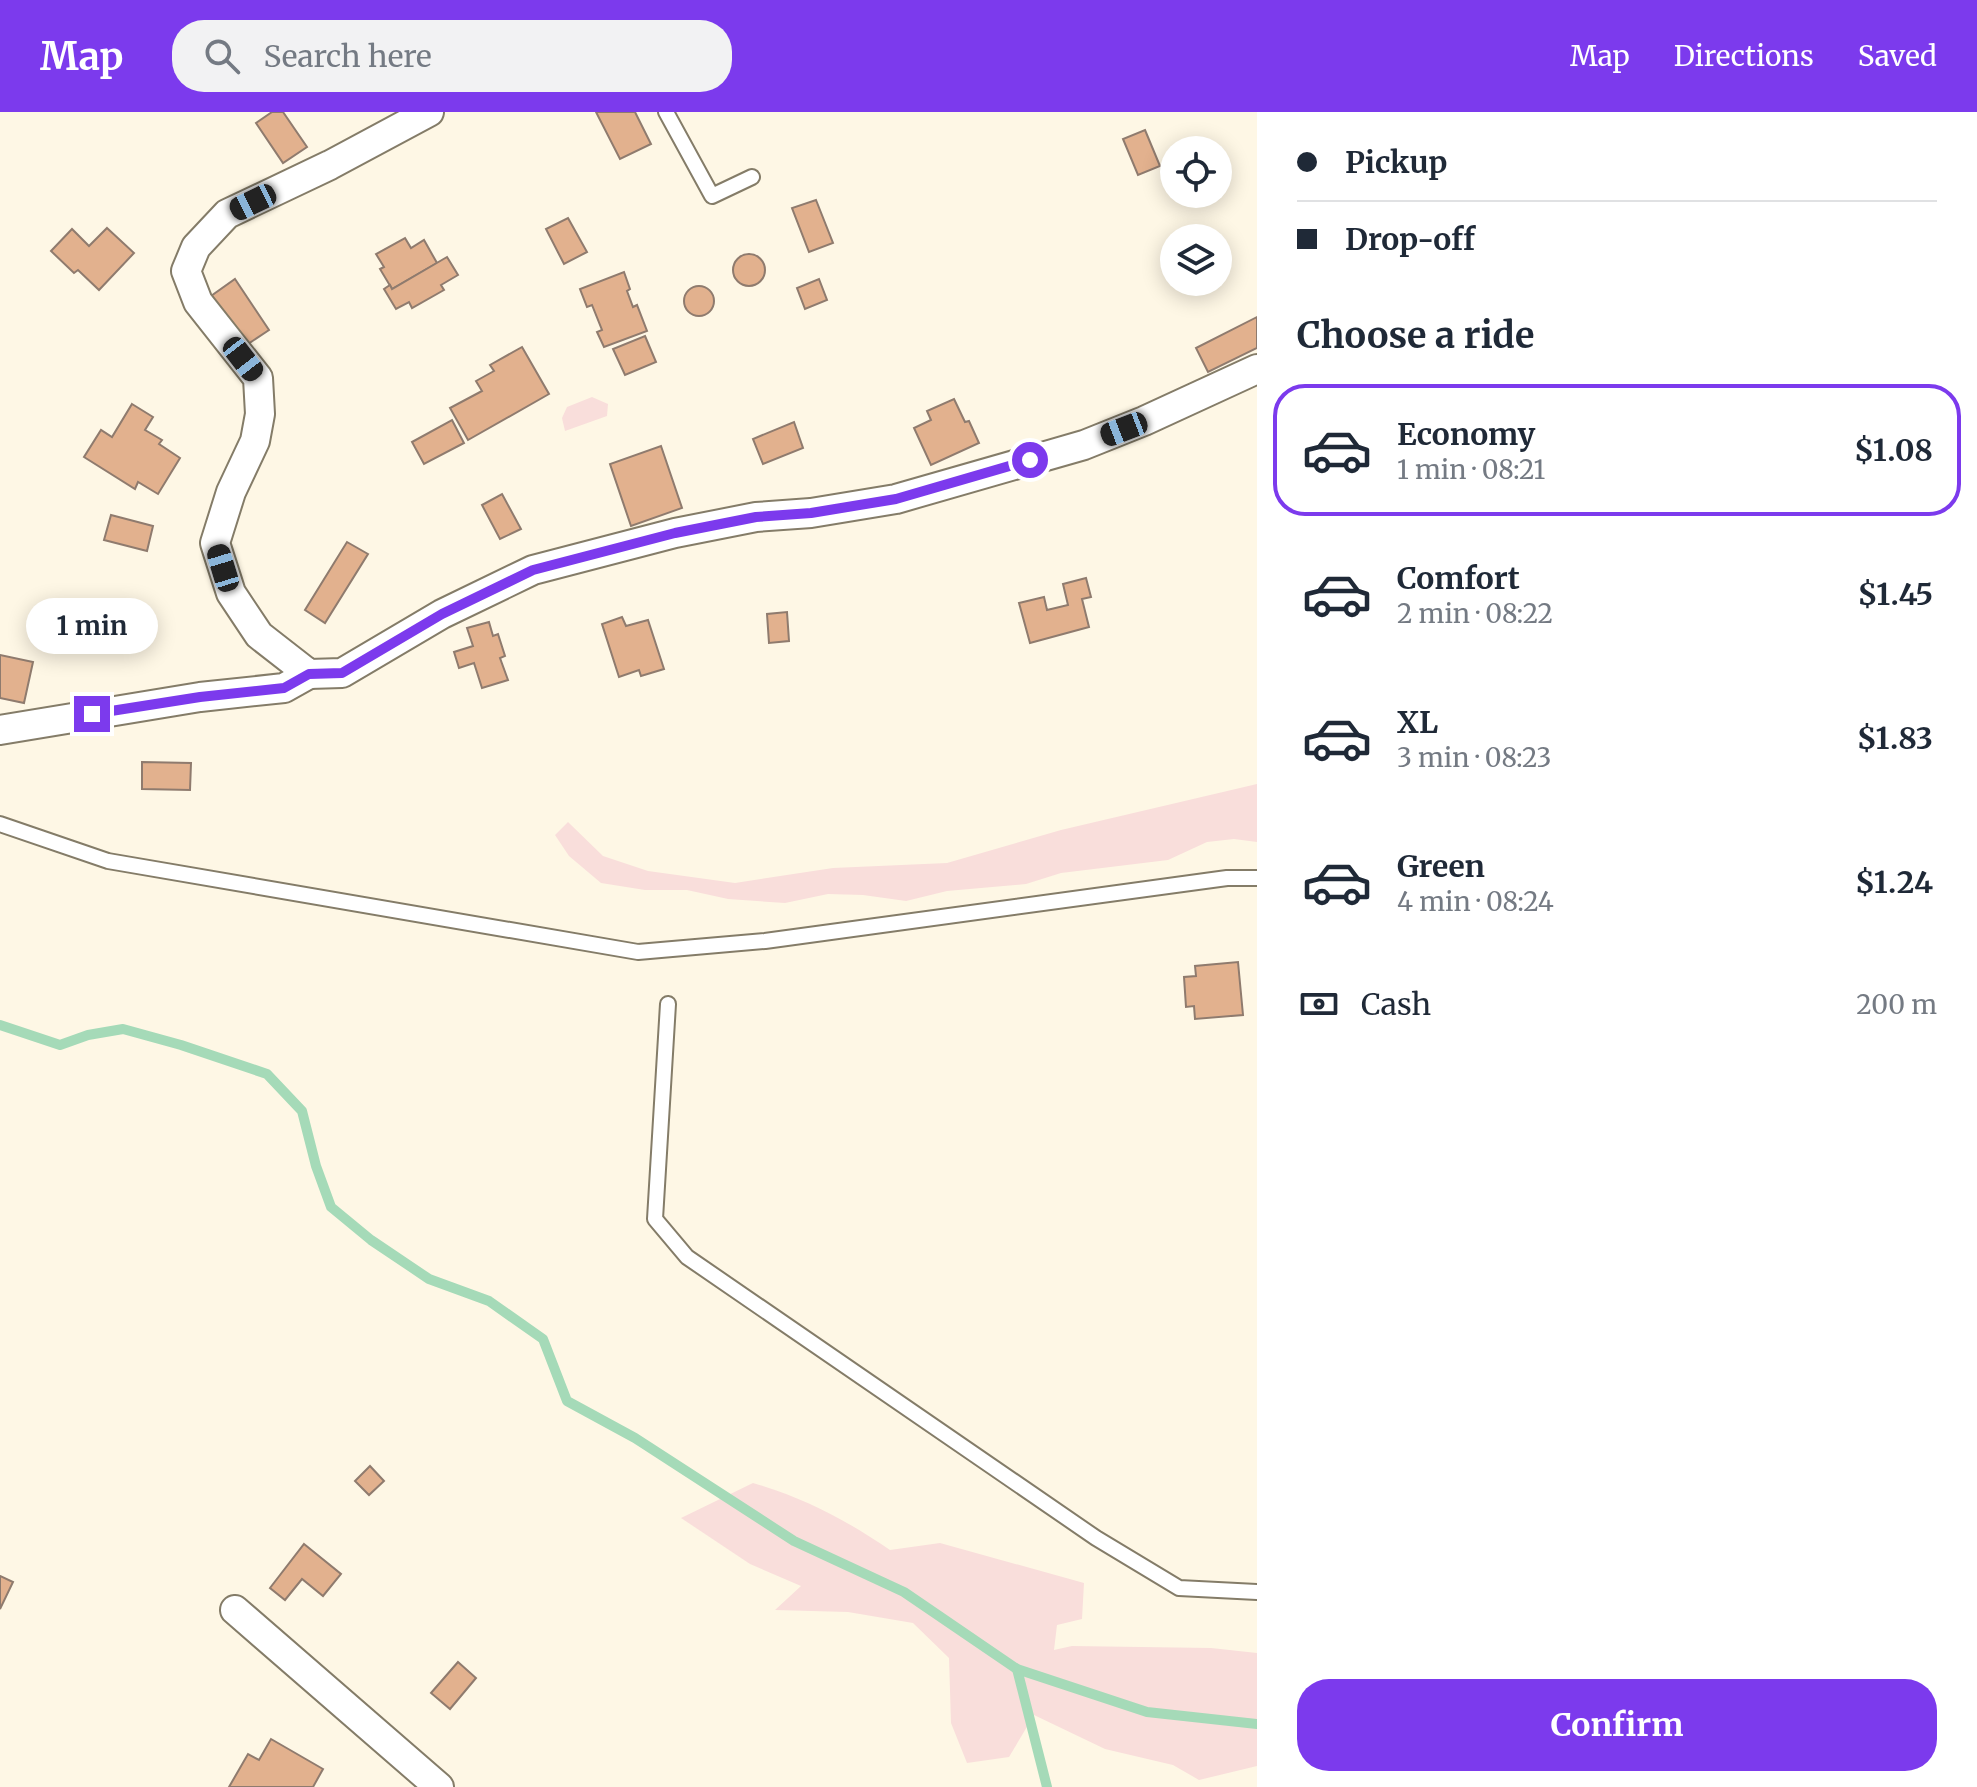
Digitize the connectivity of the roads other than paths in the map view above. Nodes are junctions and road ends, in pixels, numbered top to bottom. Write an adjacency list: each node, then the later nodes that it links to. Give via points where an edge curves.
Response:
1 (429, 112): 5 (street, via 227,214 196,247 186,271 198,302 258,378 255,441 215,543 231,593 259,635)
2 (666, 112): 3 (lane, via 712,196)
3 (752, 177)
4 (1257, 369): 5 (street, via 1084,445 896,499 756,517 533,570 442,614 342,673)
5 (309, 674): 6 (street, via 284,688)
6 (0, 730)
7 (0, 824): 8 (lane, via 108,861 638,952 765,941)
8 (1257, 878)
9 (668, 1004): 10 (lane, via 655,1219 687,1257 1096,1538 1167,1581 1179,1588)
10 (1257, 1592)
11 (235, 1610): 12 (street)
12 (439, 1787)

